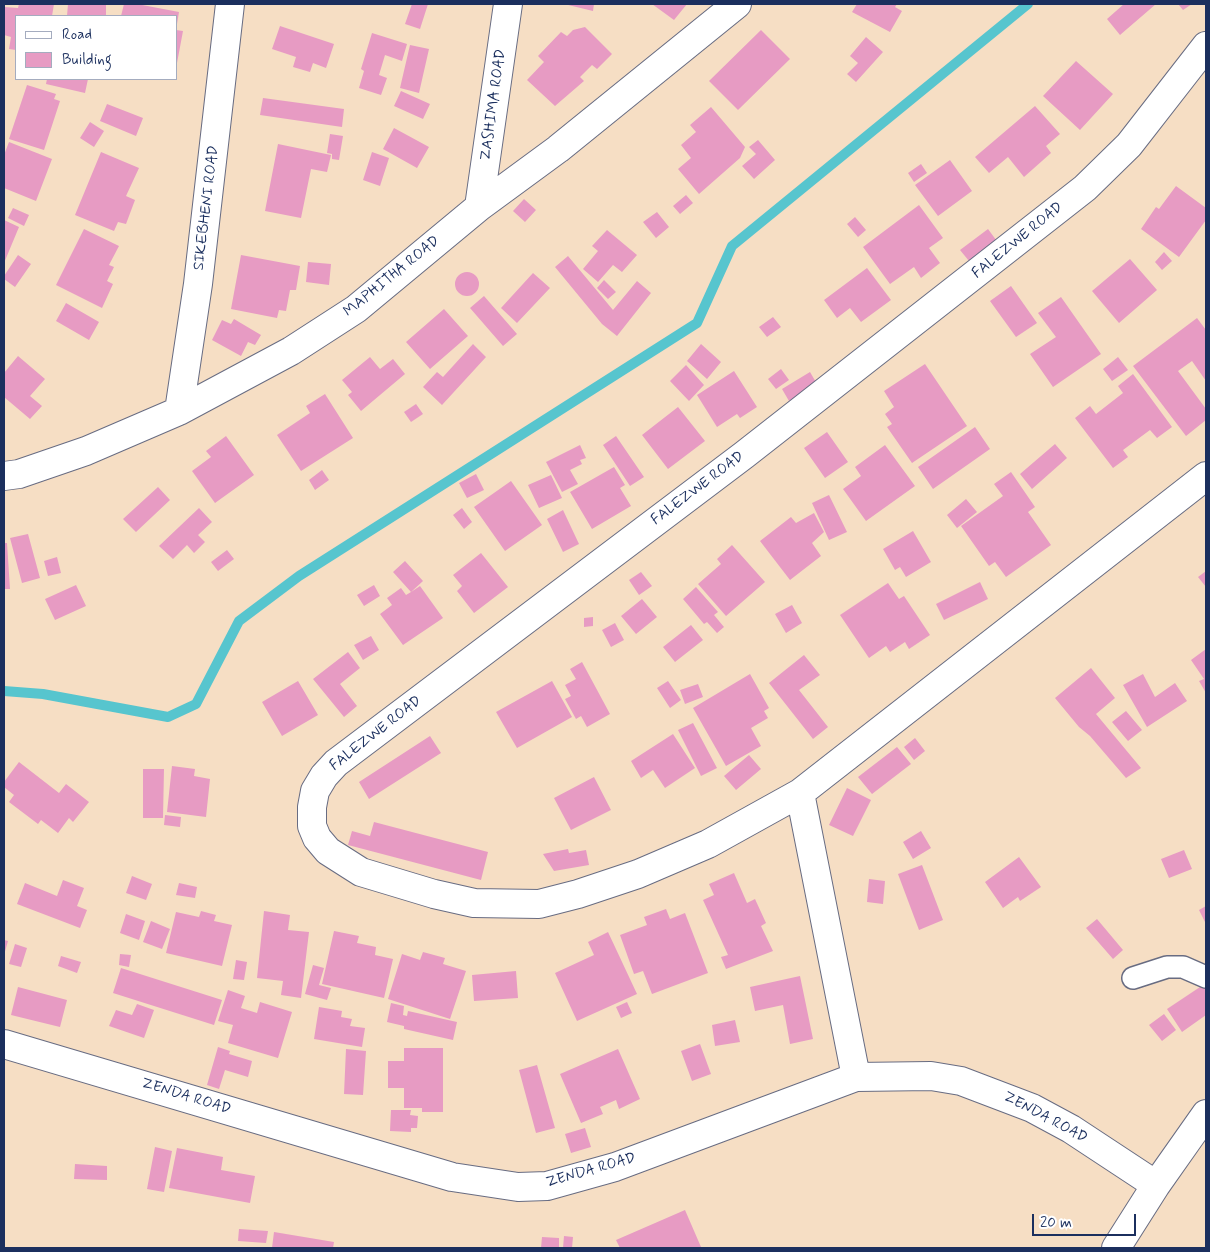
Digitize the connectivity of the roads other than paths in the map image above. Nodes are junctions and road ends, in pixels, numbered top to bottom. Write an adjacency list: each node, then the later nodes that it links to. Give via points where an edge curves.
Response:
1 (230, 4): 6 (street, SIKEBHENI ROAD, via 198,284)
2 (508, 4): 5 (street, ZASHIMA ROAD)
3 (737, 4): 5 (street, MAPHITHA ROAD, via 558,149)
4 (1206, 46): 9 (street, FALEZWE ROAD, via 1128,145 1085,188 744,455 336,763 315,791 312,826 316,838 328,851 361,872 474,903 539,904 629,877 682,856)
5 (479, 206): 6 (street, MAPHITHA ROAD, via 356,309 291,351)
6 (179, 411): 7 (street, MAPHITHA ROAD, via 86,451)
7 (4, 476)
8 (1206, 476): 9 (street, FALEZWE ROAD)
9 (800, 793): 13 (street)
10 (1206, 977): 11 (lane, via 1175,967)
11 (1134, 978)
12 (4, 1044): 13 (street, ZENDA ROAD, via 452,1177 518,1187 547,1186 615,1167)
13 (856, 1076): 15 (street, ZENDA ROAD, via 931,1076 961,1081 994,1092 1071,1129)
14 (1206, 1114): 15 (street)
15 (1156, 1185): 16 (street)
16 (1116, 1248)

